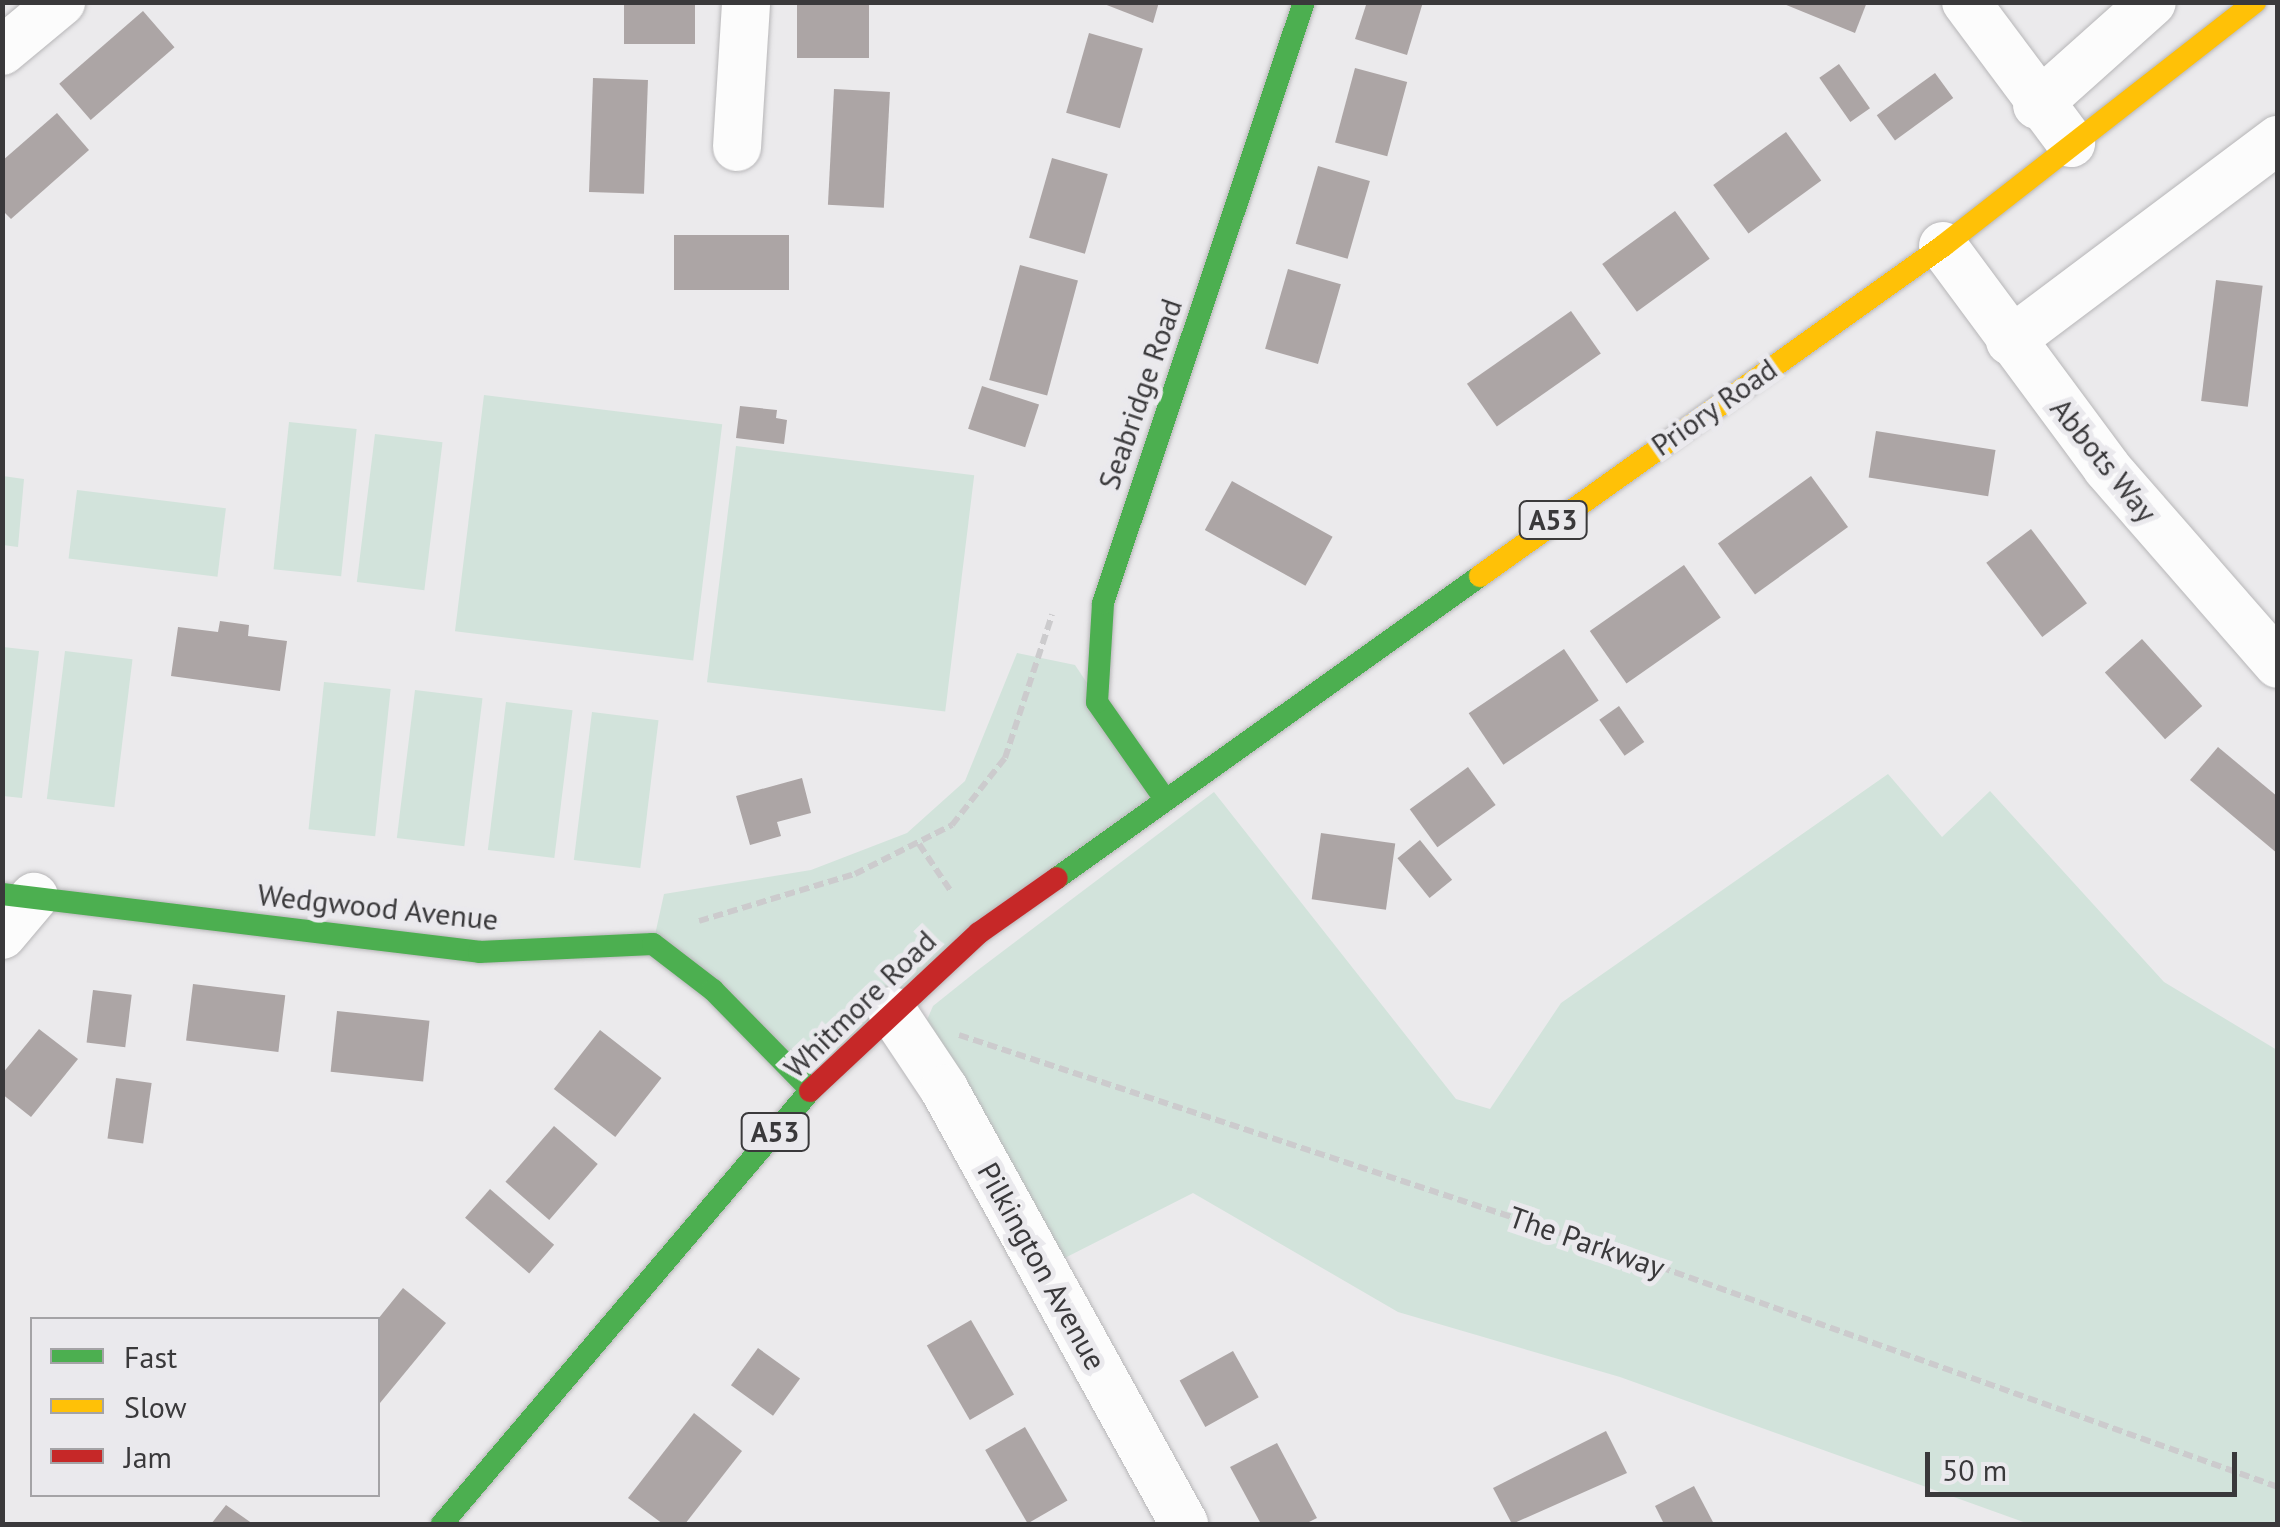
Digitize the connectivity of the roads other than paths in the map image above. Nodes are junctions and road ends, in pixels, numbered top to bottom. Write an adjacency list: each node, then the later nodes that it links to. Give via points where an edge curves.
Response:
1 (61, 2): 7 (street)
2 (746, 2): 11 (street)
3 (1304, 2): 15 (main road, Seabridge Road, via 1103,603 1097,702)
4 (1966, 2): 8 (street)
5 (2152, 2): 8 (street)
6 (2255, 2): 10 (main road, Priory Road / A53)
7 (2, 51)
8 (2037, 105): 10 (street)
9 (2278, 140): 13 (street)
10 (2071, 143): 12 (main road, Priory Road / A53)
11 (737, 147)
12 (1943, 246): 13 (street, Abbots Way); 15 (main road, Priory Road / A53)
13 (2010, 341): 14 (street, Abbots Way)
14 (2278, 664)
15 (1162, 795): 18 (main road, Whitmore Road / A53, via 980,932)
16 (18, 896): 17 (street); 19 (main road, Wedgwood Avenue, via 479,952 653,944 713,990)
17 (2, 936)
18 (892, 1011): 19 (main road, Whitmore Road / A53); 21 (street, Pilkington Avenue, via 944,1089)
19 (811, 1090): 20 (main road, Whitmore Road / A53)
20 (442, 1524)
21 (1184, 1524)

